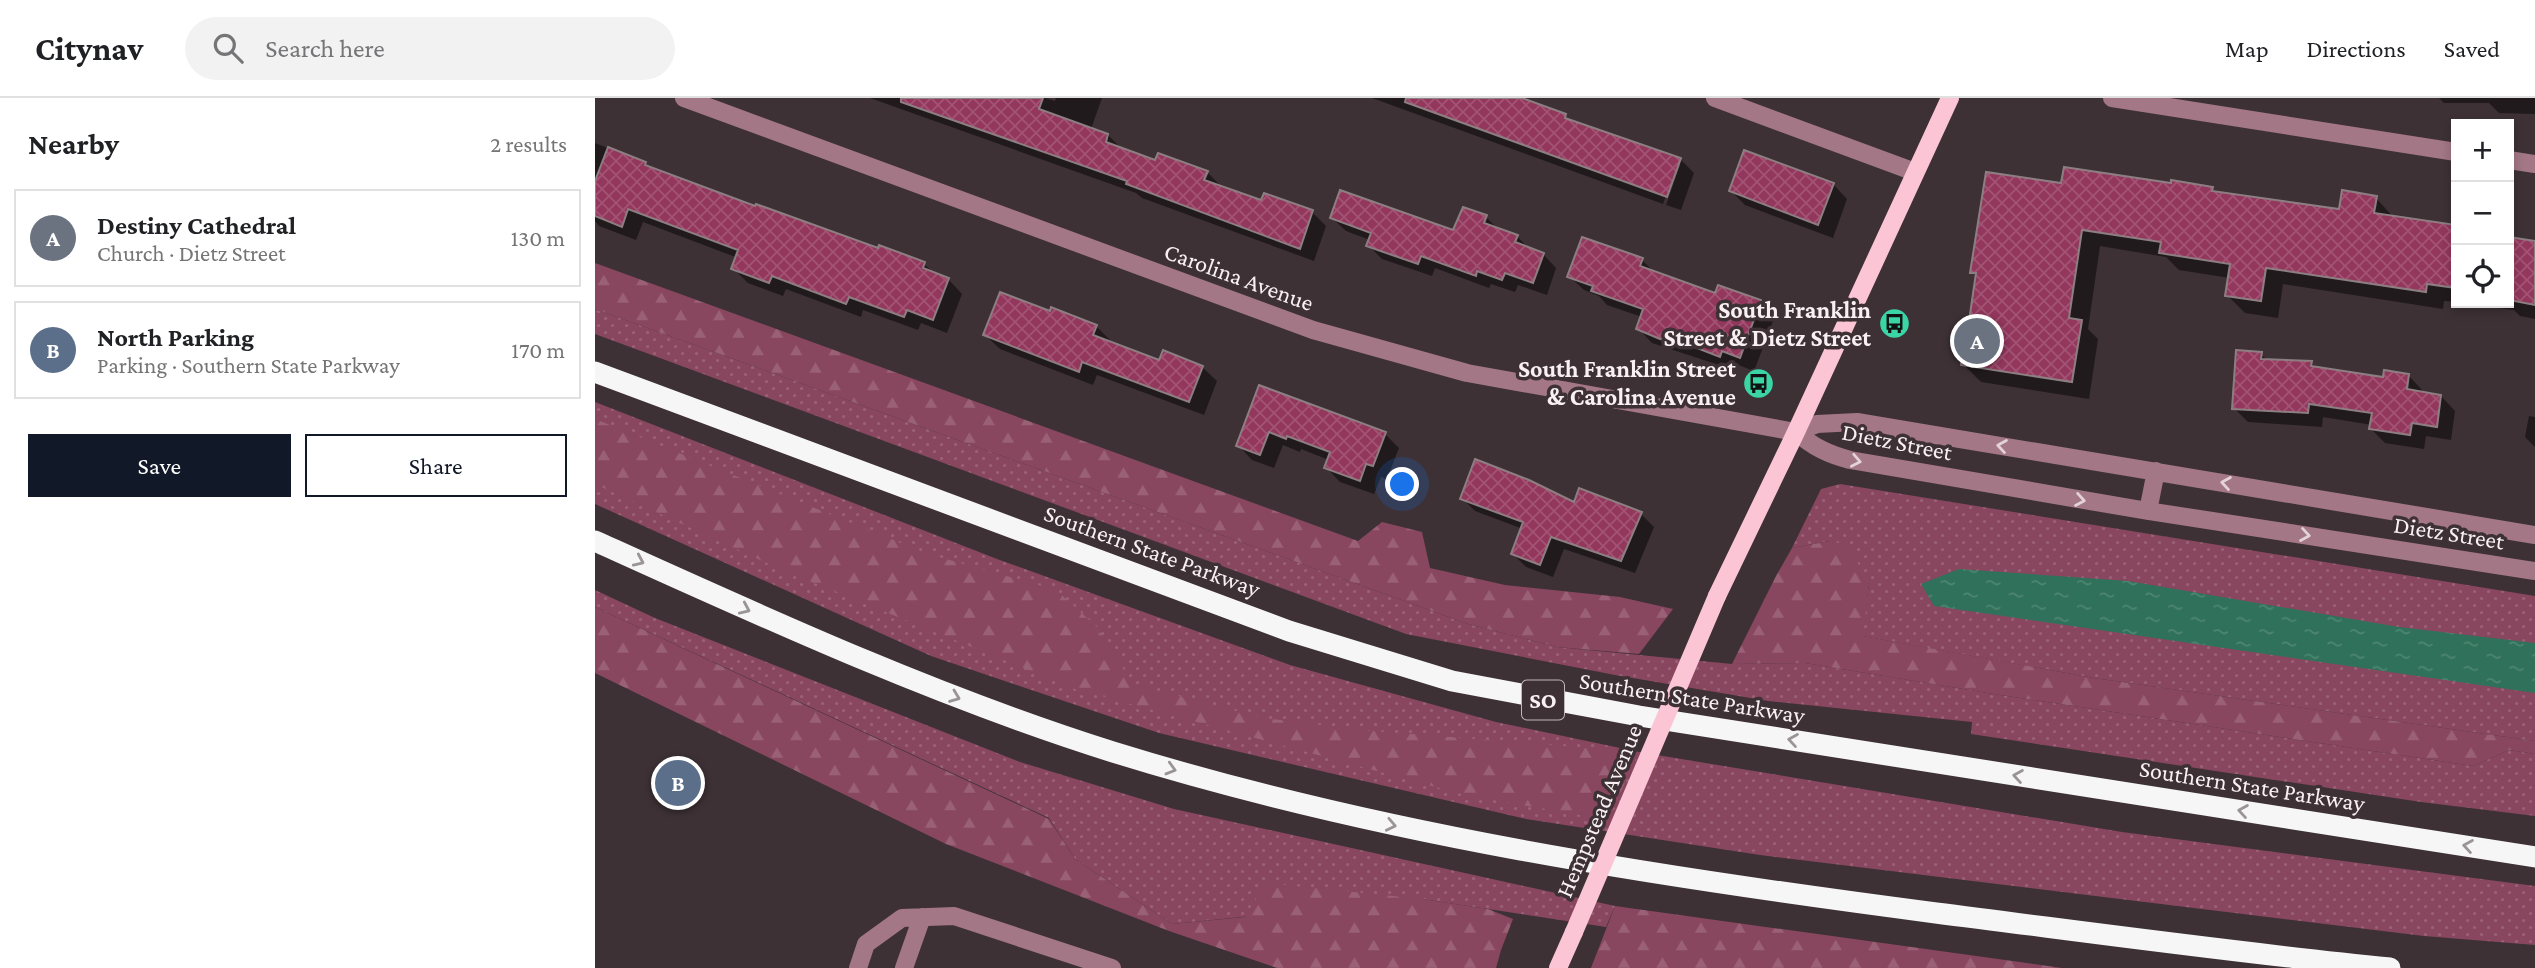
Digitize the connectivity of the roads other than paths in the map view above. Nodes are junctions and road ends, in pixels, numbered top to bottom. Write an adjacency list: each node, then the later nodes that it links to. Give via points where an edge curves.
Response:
1 (684, 98): 10 (street, Carolina Avenue, via 1313,330 1467,373)
2 (1715, 98): 8 (street)
3 (1950, 98): 8 (main road, Hempstead Avenue)
4 (2112, 98): 5 (street)
5 (2451, 151)
6 (2514, 161): 7 (street)
7 (2535, 164)
8 (1915, 172): 10 (main road, Hempstead Avenue)
9 (595, 372): 16 (highway, Southern State Parkway / SO, one-way to 9, via 1639,716 1452,681 1276,626)
10 (1796, 432): 11 (street, Dietz Street, one-way to 10, via 1857,422 1817,424); 12 (street, Dietz Street, one-way to 12, via 1827,454 1850,460); 21 (main road, Hempstead Avenue, bridge, via 1717,596)
11 (2156, 471): 12 (street); 13 (street, Dietz Street, one-way to 11)
12 (2148, 511): 15 (street, Dietz Street, one-way to 15)
13 (2535, 535)
14 (595, 541): 22 (highway, one-way to 22, via 889,672 998,713 1148,762 1318,808 1509,848 1756,888)
15 (2535, 571)
16 (2535, 857)
17 (922, 917): 18 (street, via 902,918 866,944); 19 (street); 20 (street, via 954,916)
18 (858, 968)
19 (904, 968)
20 (1112, 968)
21 (1558, 968)
22 (2390, 968)

